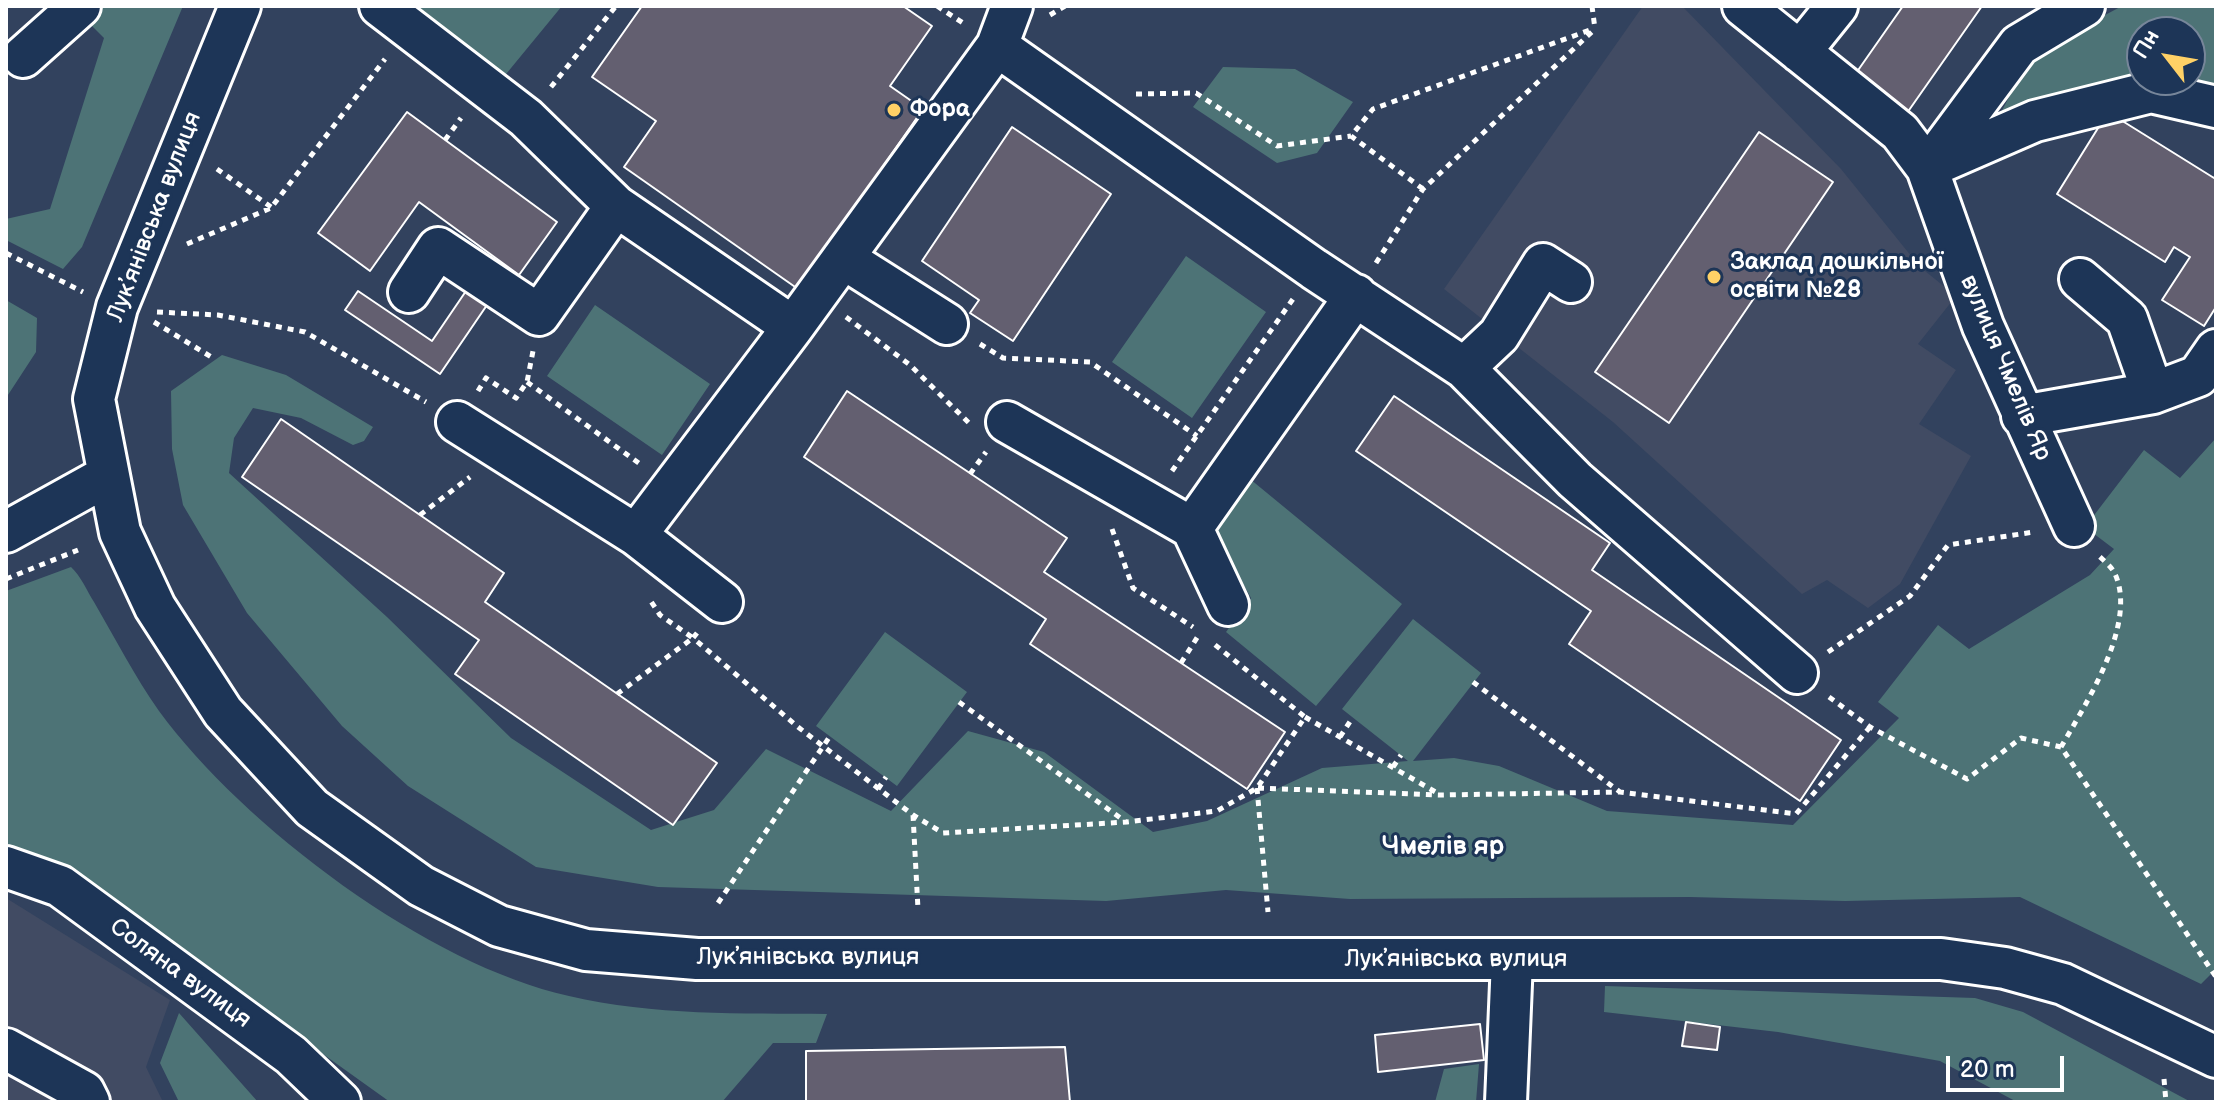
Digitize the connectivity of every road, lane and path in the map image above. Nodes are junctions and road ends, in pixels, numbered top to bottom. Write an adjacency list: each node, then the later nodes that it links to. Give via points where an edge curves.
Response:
1 (80, 6): 13 (street)
2 (240, 6): 44 (street, Лукʼянівська вулиця, via 117,307 94,399)
3 (616, 6): 16 (path)
4 (1012, 6): 11 (street)
5 (1592, 6): 10 (path)
6 (1743, 6): 12 (street, вулиця Чмелів Яр)
7 (1837, 6): 12 (street)
8 (2084, 6): 19 (street, via 2019,45)
9 (394, 17): 16 (street); 22 (path)
10 (1595, 29): 17 (path, via 1373,109); 20 (path)
11 (997, 46): 14 (street); 25 (street)
12 (1800, 52): 19 (street, вулиця Чмелів Яр, via 1900,132)
13 (23, 57)
14 (1067, 94): 17 (path, via 1196,93 1277,146); 26 (street)
15 (2216, 107): 19 (street, via 2151,92 2035,121)
16 (526, 118): 21 (street)
17 (1351, 136): 20 (path)
18 (215, 167): 22 (path)
19 (1927, 168): 40 (street, вулиця Чмелів Яр, via 1983,326)
20 (1423, 189): 31 (path)
21 (616, 206): 29 (street, via 539,315 438,248); 34 (street)
22 (271, 208): 23 (path)
23 (181, 247)
24 (6, 253): 32 (path)
25 (843, 258): 30 (street); 33 (street)
26 (1314, 269): 31 (street); 42 (path)
27 (2080, 279): 38 (street, via 2127,319)
28 (1571, 282): 37 (street, via 1543,264 1499,335)
29 (409, 292)
30 (817, 295): 34 (street); 41 (path, via 910,365 991,445)
31 (1356, 295): 37 (street); 52 (street)
32 (94, 298)
33 (947, 324): 42 (path, via 1003,358 1090,362)
34 (793, 327): 45 (street)
35 (2216, 350): 38 (street, via 2198,376)
36 (213, 358): 39 (path, via 146,314 218,315 305,332)
37 (1464, 368): 62 (street, via 1575,480)
38 (2153, 393): 40 (street)
39 (465, 410): 43 (street); 45 (path, via 486,378 516,398 527,382)
40 (2022, 416): 51 (street, вулиця Чмелів Яр)
41 (1007, 422): 47 (street)
42 (1197, 436): 47 (path)
43 (501, 449): 49 (path, via 493,461); 54 (street)
44 (107, 476): 46 (street); 86 (street, Лукʼянівська вулиця, via 120,532 155,607 223,712 312,808 421,886 499,926 586,950 697,959)
45 (672, 488): 54 (street)
46 (69, 498): 48 (street); 53 (street)
47 (1149, 503): 52 (street)
48 (6, 507)
49 (420, 515)
50 (1109, 522): 59 (path, via 1133,588)
51 (2074, 526): 62 (path, via 1948,545 1910,596); 72 (path, via 2115,573 2120,603 2107,667)
52 (1192, 528): 59 (street)
53 (6, 532)
54 (636, 535): 58 (street)
55 (78, 550): 56 (path)
56 (6, 579)
57 (645, 592): 60 (path, via 660,615)
58 (722, 602): 60 (path)
59 (1214, 619): 61 (path); 66 (path)
60 (693, 638): 64 (path); 71 (path)
61 (1181, 663)
62 (1797, 673): 68 (path)
63 (1473, 682): 78 (path)
64 (617, 694)
65 (959, 702): 81 (path)
66 (1305, 717): 70 (path); 76 (path)
67 (1353, 717): 70 (path)
68 (1870, 727): 72 (path, via 1967,779 2021,738); 78 (path, via 1796,814)
69 (830, 736): 71 (path)
70 (1340, 737): 74 (path)
71 (823, 747): 77 (path); 83 (path)
72 (2061, 747): 87 (path)
73 (1401, 755): 74 (path)
74 (1393, 767): 79 (path)
75 (886, 777): 77 (path)
76 (1257, 788): 79 (path); 81 (path, via 1217,811); 85 (path)
77 (878, 789): 80 (path)
78 (1620, 792): 79 (path)
79 (1440, 795)
80 (913, 815): 81 (path, via 943,833); 84 (path)
81 (1127, 822)
82 (6, 867): 92 (street, Соляна вулиця, via 60,886 291,1055)
83 (718, 903)
84 (918, 909)
85 (1268, 912)
86 (1512, 960): 89 (street, Лукʼянівська вулиця, via 1941,959 2005,968 2063,984); 93 (street)
87 (2216, 977)
88 (6, 1049): 91 (street, via 84,1092)
89 (2216, 1057)
90 (2164, 1079): 94 (path)
91 (89, 1102)
92 (340, 1102)
93 (1506, 1102)
94 (2166, 1102)

